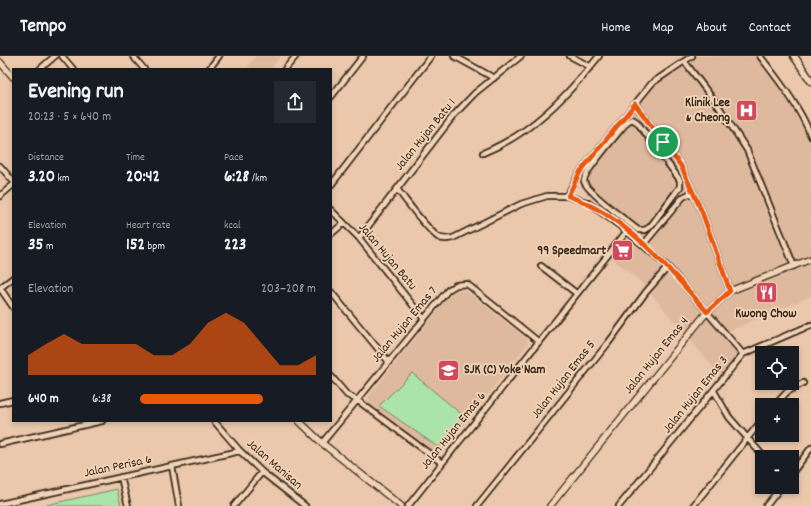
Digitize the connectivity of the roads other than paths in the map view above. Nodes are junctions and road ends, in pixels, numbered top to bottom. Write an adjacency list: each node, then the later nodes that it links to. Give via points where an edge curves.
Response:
1 (55, 56): 18 (street)
2 (62, 56): 19 (street)
3 (219, 56): 21 (street)
4 (296, 56): 22 (street)
5 (363, 56): 26 (street)
6 (431, 56): 36 (street)
7 (454, 56): 24 (street)
8 (521, 56): 24 (street, Jalan Hujan Batu 1)
9 (570, 56): 17 (street)
10 (599, 56): 17 (street)
11 (692, 56): 16 (street)
12 (760, 56): 30 (street, via 807,124)
13 (794, 56): 25 (main road)
14 (136, 57): 20 (street)
15 (0, 62): 23 (street)
16 (685, 62): 27 (street, via 652,83); 52 (street, via 747,150)
17 (591, 67): 31 (street, via 546,114 508,142)
18 (41, 68)
19 (72, 68)
20 (143, 68)
21 (210, 68)
22 (287, 68)
23 (12, 76)
24 (494, 78): 38 (street, Jalan Hujan Batu 1, via 454,115)
25 (811, 81)
26 (332, 96)
27 (635, 104): 28 (street); 41 (street, via 580,172)
28 (642, 114): 29 (street); 32 (street)
29 (635, 120): 33 (street); 45 (street, via 627,122 584,177 584,183)
30 (811, 136)
31 (483, 153)
32 (676, 159): 33 (street); 39 (street)
33 (669, 164): 45 (street, via 680,180 680,187 650,227)
34 (0, 166): 35 (street)
35 (12, 180)
36 (332, 184)
37 (12, 186): 40 (street)
38 (397, 189): 41 (street, via 439,238 446,240 521,204 547,196); 48 (street, Jalan Hujan Batu 1)
39 (694, 192): 49 (street, via 684,197); 56 (street)
40 (0, 196)
41 (568, 196): 44 (street, via 587,202)
42 (332, 211): 43 (street, Jalan Hujan Batu)
43 (344, 223): 46 (street); 48 (street, Jalan Hujan Batu)
44 (627, 230): 47 (street); 58 (street, Jalan Hujan Emas 6)
45 (638, 230): 47 (street)
46 (332, 233)
47 (633, 236): 49 (street)
48 (359, 238): 61 (street, Jalan Hujan Batu)
49 (643, 245): 53 (street)
50 (811, 259): 52 (street, Jalan Hujan Emas 4)
51 (541, 266): 58 (street)
52 (794, 266): 56 (street, Jalan Hujan Emas 4)
53 (668, 267): 60 (street); 96 (street, Jalan Hujan Emas 5)
54 (12, 279): 55 (street)
55 (0, 288): 59 (street)
56 (730, 291): 60 (street, Jalan Hujan Emas 4)
57 (332, 293): 65 (street)
58 (576, 293): 63 (street, Jalan Hujan Emas 6)
59 (12, 306)
60 (707, 312): 64 (street); 97 (street, Jalan Hujan Emas 4)
61 (424, 319): 63 (street, Jalan Hujan Emas 7, via 452,287 461,283 467,284); 65 (street, Jalan Hujan Emas 7)
62 (811, 325): 64 (street, Jalan Hujan Emas 3)
63 (539, 342): 83 (street, Jalan Hujan Emas 6)
64 (743, 354): 68 (street, Jalan Hujan Emas 3)
65 (389, 362): 71 (street, Jalan Hujan Emas 7)
66 (332, 377): 71 (street, via 347,394)
67 (803, 383): 69 (street)
68 (714, 391): 77 (street, via 729,417); 98 (street, Jalan Hujan Emas 3)
69 (781, 398)
70 (12, 400): 72 (street)
71 (357, 400): 78 (street, Jalan Hujan Emas 7); 83 (street)
72 (0, 403)
73 (98, 422): 79 (street)
74 (215, 422): 82 (street, Jalan Manisan)
75 (300, 422): 78 (street)
76 (755, 428): 77 (street)
77 (746, 438): 81 (street); 99 (street)
78 (322, 443): 94 (street)
79 (0, 444)
80 (811, 448): 84 (street)
81 (757, 450)
82 (240, 451): 85 (street, Jalan Perisa 6); 86 (street, Jalan Manisan)
83 (442, 463): 95 (street, Jalan Hujan Emas 6)
84 (799, 464)
85 (172, 466): 87 (street, Jalan Perisa 6); 91 (street)
86 (262, 472): 92 (street); 93 (street, Jalan Manisan)
87 (121, 477): 89 (street, Jalan Perisa 6); 90 (street)
88 (775, 494): 100 (street)
89 (0, 504)
90 (128, 506)
91 (179, 506)
92 (234, 506)
93 (306, 506)
94 (401, 506)
95 (408, 506)
96 (478, 506)
97 (550, 506)
98 (619, 506)
99 (694, 506)
100 (766, 506)

